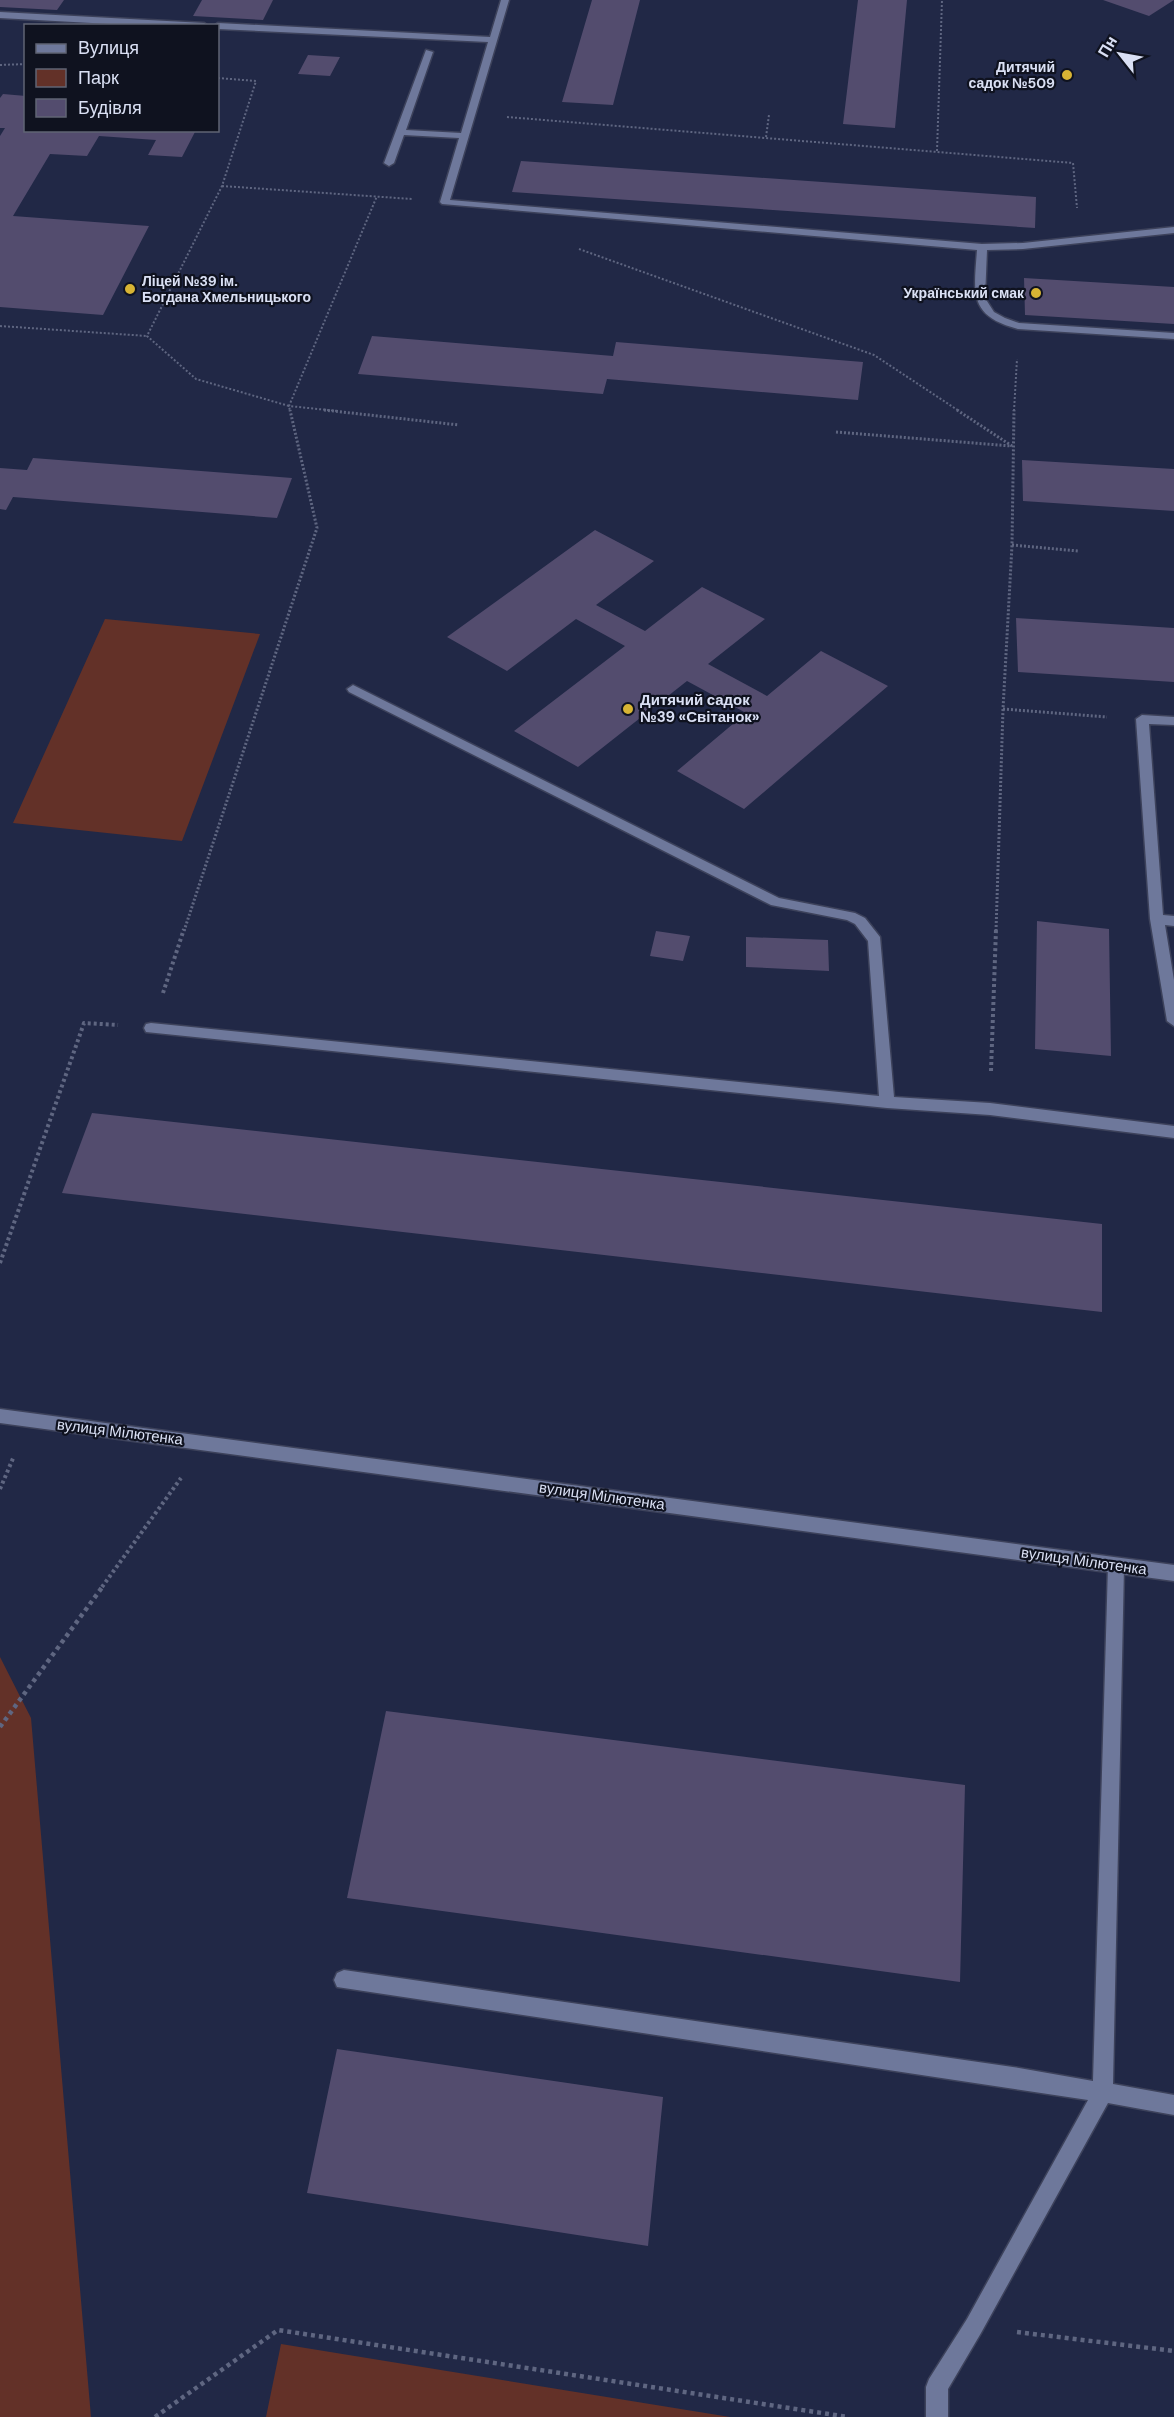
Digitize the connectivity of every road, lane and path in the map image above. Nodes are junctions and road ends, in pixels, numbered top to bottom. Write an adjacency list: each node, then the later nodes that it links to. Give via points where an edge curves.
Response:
1 (506, 0): 6 (street)
2 (942, 0): 16 (path)
3 (0, 15): 4 (street)
4 (167, 24)
5 (219, 26): 6 (street)
6 (494, 40): 11 (street)
7 (429, 52): 13 (street)
8 (24, 64): 9 (path)
9 (0, 65)
10 (219, 78): 18 (path, via 256,81)
11 (470, 114): 14 (street); 15 (path)
12 (769, 115): 15 (path)
13 (400, 132): 14 (street); 17 (street)
14 (464, 136): 20 (street)
15 (766, 137): 16 (path)
16 (937, 151): 22 (path, via 1073,163)
17 (389, 163)
18 (222, 186): 19 (path); 27 (path)
19 (377, 196): 20 (path); 29 (path)
20 (445, 202): 24 (street)
21 (1174, 230): 22 (street)
22 (1080, 241): 24 (street)
23 (569, 246): 32 (path, via 873,355)
24 (982, 247): 26 (street, via 980,301 997,320)
25 (0, 326): 27 (path)
26 (1018, 326): 28 (street); 32 (path)
27 (147, 336): 29 (path, via 196,379)
28 (1174, 336)
29 (290, 406): 30 (path); 42 (path, via 318,528)
30 (459, 425)
31 (836, 432): 32 (path)
32 (1012, 446): 33 (path)
33 (1012, 545): 34 (path); 36 (path)
34 (1078, 551)
35 (353, 689): 43 (street, via 776,902 860,921 875,940)
36 (1003, 709): 37 (path); 44 (path)
37 (1142, 719): 38 (street); 39 (street)
38 (1174, 721)
39 (1157, 919): 40 (street); 41 (street)
40 (1174, 921)
41 (1174, 1021)
42 (151, 1028): 43 (street); 46 (path, via 84,1023)
43 (887, 1102): 44 (street)
44 (990, 1109): 45 (street)
45 (1174, 1132)
46 (0, 1263)
47 (0, 1416): 48 (street, вулиця Мілютенка)
48 (207, 1443): 49 (street, вулиця Мілютенка); 51 (path)
49 (1116, 1566): 50 (street, вулиця Мілютенка); 53 (street)
50 (1174, 1573)
51 (0, 1727)
52 (344, 1980): 53 (street)
53 (1103, 2093): 54 (street); 55 (street)
54 (1174, 2105)
55 (974, 2326): 56 (path); 59 (street, via 937,2387)
56 (1174, 2352)
57 (155, 2417): 58 (path, via 278,2330)
58 (848, 2417)
59 (937, 2417)

